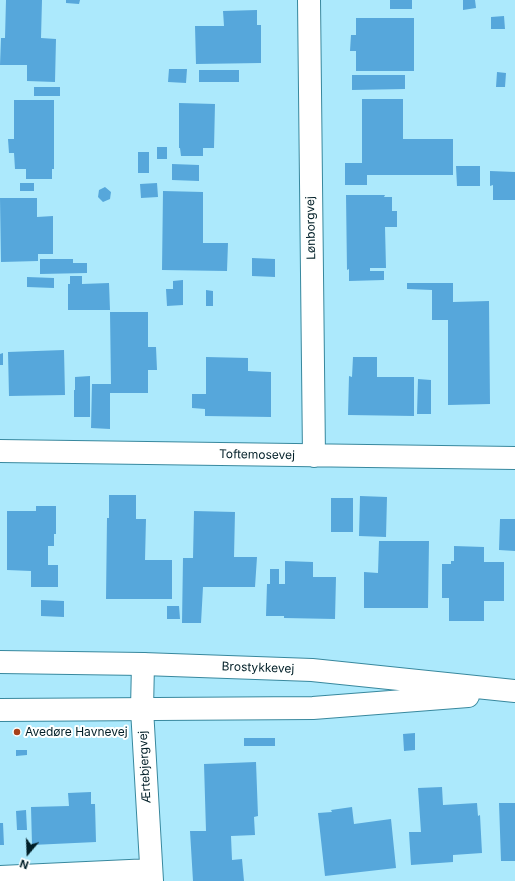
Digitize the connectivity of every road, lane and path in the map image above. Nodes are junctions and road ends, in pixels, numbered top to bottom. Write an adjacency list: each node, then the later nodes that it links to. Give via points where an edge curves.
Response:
1 (309, 0): 3 (street, Lønborgvej)
2 (0, 451): 3 (street, Toftemosevej)
3 (314, 456): 4 (street, Toftemosevej)
4 (515, 458)
5 (0, 662): 6 (street, Brostykkevej)
6 (143, 664): 7 (street, Brostykkevej, via 312,670); 8 (street, Ærtebjergvej)
7 (515, 692): 8 (street, Brostykkevej, via 313,708)
8 (142, 709): 9 (street, Brostykkevej); 10 (street, Ærtebjergvej)
9 (0, 710)
10 (152, 876): 11 (street, Ærtebjergvej)
11 (0, 877)

